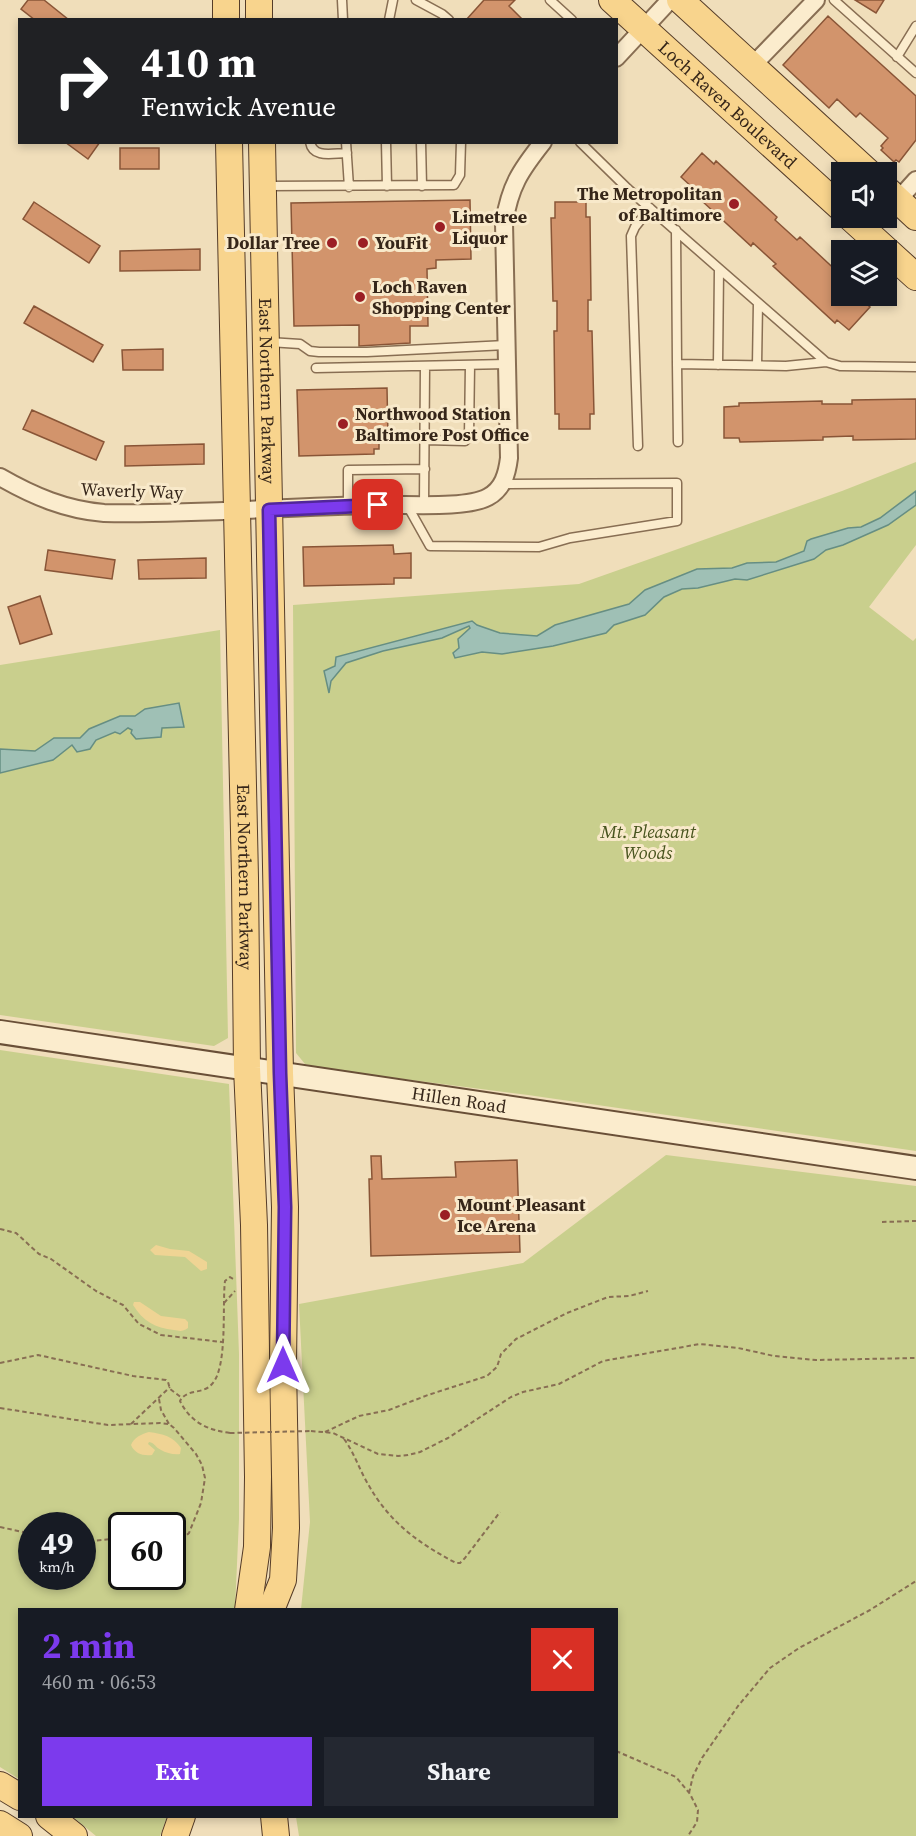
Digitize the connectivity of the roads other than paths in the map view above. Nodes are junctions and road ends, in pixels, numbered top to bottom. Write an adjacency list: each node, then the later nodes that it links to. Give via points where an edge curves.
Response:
1 (226, 0): 2 (lane); 13 (main road)
2 (235, 0)
3 (259, 0): 14 (main road)
4 (342, 0): 15 (lane)
5 (393, 0): 16 (lane)
6 (416, 0): 17 (lane)
7 (550, 0): 18 (lane)
8 (612, 0): 20 (main road, Loch Raven Boulevard)
9 (670, 0): 20 (street)
10 (680, 0): 23 (main road)
11 (816, 0): 23 (street)
12 (834, 0): 22 (lane)
13 (226, 18)
14 (259, 18)
15 (343, 18)
16 (389, 18)
17 (447, 18)
18 (570, 18)
19 (916, 26): 22 (lane)
20 (644, 28): 21 (street); 41 (main road, Loch Raven Boulevard)
21 (618, 56)
22 (897, 57): 24 (lane)
23 (752, 66): 35 (main road)
24 (916, 74)
25 (229, 144): 70 (main road, East Northern Parkway)
26 (262, 144): 37 (main road, East Northern Parkway)
27 (310, 144): 34 (lane, via 316,154)
28 (346, 144): 34 (lane)
29 (386, 144): 38 (lane)
30 (421, 144): 39 (lane)
31 (461, 144): 39 (lane, via 460,175 454,185)
32 (541, 144): 50 (street, via 513,185 507,205)
33 (582, 144): 43 (lane)
34 (347, 153): 40 (lane)
35 (857, 162)
36 (916, 180): 42 (street)
37 (263, 186): 40 (lane); 49 (main road, East Northern Parkway)
38 (387, 186): 39 (lane); 40 (lane)
39 (422, 186)
40 (349, 187)
41 (831, 199)
42 (900, 202)
43 (650, 208): 45 (lane); 62 (lane, via 631,236)
44 (862, 228): 47 (main road)
45 (676, 230): 46 (lane); 53 (lane)
46 (719, 269): 48 (lane); 54 (lane)
47 (916, 277)
48 (758, 303): 51 (lane); 56 (lane)
49 (266, 341): 50 (lane, via 300,344 319,352); 69 (main road, East Northern Parkway)
50 (506, 345): 52 (street)
51 (826, 362): 56 (lane); 58 (lane, via 840,366)
52 (507, 364): 55 (lane); 65 (street, via 509,459 507,474)
53 (677, 364): 54 (lane); 61 (lane)
54 (718, 364): 56 (lane)
55 (470, 365): 57 (lane); 60 (lane, via 469,436 465,441)
56 (757, 365)
57 (425, 366): 59 (lane); 60 (lane)
58 (916, 367)
59 (316, 368)
60 (425, 440): 63 (lane)
61 (678, 442)
62 (638, 446)
63 (425, 469): 67 (lane); 68 (lane, via 348,470)
64 (0, 477): 70 (street, Waverly Way, via 57,505 83,511)
65 (499, 487): 66 (lane, via 677,483 677,520 570,537 539,547 446,548 430,546); 67 (street, Waverly Way, via 488,498)
66 (407, 505): 67 (street, Waverly Way); 68 (street, Waverly Way)
67 (424, 505)
68 (348, 506): 69 (street, Waverly Way)
69 (269, 510): 70 (street, Waverly Way); 73 (main road, East Northern Parkway)
70 (237, 511): 72 (main road, East Northern Parkway)
71 (0, 1032): 72 (street, Hillen Road)
72 (247, 1068): 73 (street, Hillen Road); 76 (main road, East Northern Parkway, via 258,1477 257,1547)
73 (280, 1073): 74 (street, Hillen Road); 75 (main road, East Northern Parkway, via 285,1207)
74 (916, 1168)
75 (283, 1580): 77 (main road, East Northern Parkway); 78 (main road)
76 (248, 1608)
77 (272, 1608)
78 (282, 1608)
79 (0, 1785): 80 (main road)
80 (18, 1796)
81 (52, 1818): 87 (main road)
82 (181, 1818): 88 (main road)
83 (199, 1818): 89 (main road)
84 (274, 1818): 90 (main road)
85 (0, 1824): 86 (main road)
86 (19, 1836)
87 (74, 1836)
88 (175, 1836)
89 (193, 1836)
90 (276, 1836)

